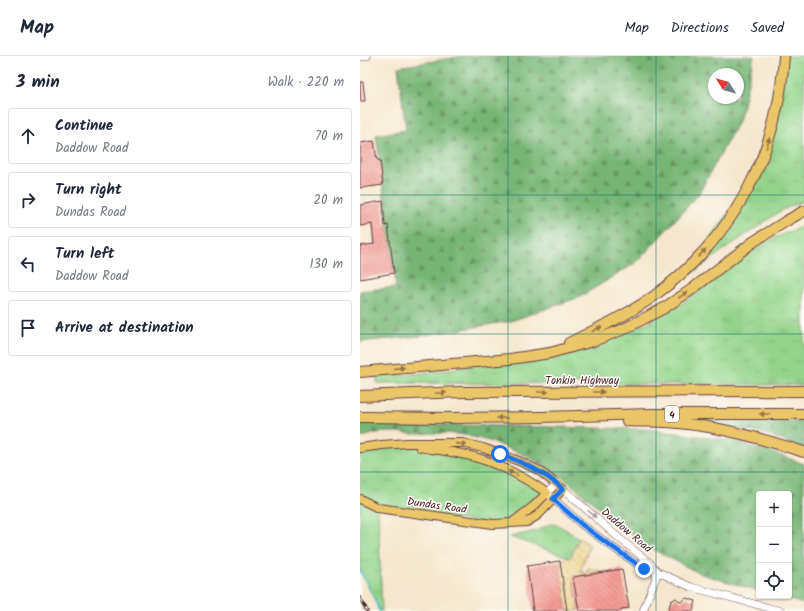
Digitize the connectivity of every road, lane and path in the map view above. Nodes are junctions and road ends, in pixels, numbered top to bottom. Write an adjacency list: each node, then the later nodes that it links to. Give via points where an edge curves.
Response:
1 (367, 56): 3 (street)
2 (784, 56): 7 (highway, one-way to 2, via 623,316 653,297 679,276 718,236 746,194 765,150 779,101)
3 (360, 57)
4 (804, 211): 6 (highway)
5 (804, 217): 6 (highway)
6 (767, 233): 7 (highway, one-way to 6, via 593,341 650,316 691,290)
7 (550, 353): 8 (highway, one-way to 7)
8 (360, 372)
9 (804, 391): 10 (highway, Tonkin Highway / 4, one-way to 9, via 462,392)
10 (360, 396)
11 (804, 414): 13 (highway, 4, one-way to 13)
12 (360, 417): 13 (highway, 4, one-way to 12)
13 (541, 417): 14 (highway, via 679,423)
14 (735, 432): 17 (highway); 18 (highway)
15 (408, 444): 16 (main road, Daddow Road); 19 (main road, Daddow Road, one-way to 19, via 463,443 483,448 538,470); 20 (main road, Daddow Road, one-way to 15, via 515,474 482,460)
16 (360, 448)
17 (804, 452)
18 (804, 459)
19 (560, 486): 20 (street); 22 (main road, Dundas Road); 24 (street, Daddow Road, one-way to 24)
20 (547, 493): 22 (street, Daddow Road); 23 (main road)
21 (360, 499): 23 (main road, Dundas Road, via 378,508 493,524)
22 (553, 499): 23 (main road, Dundas Road, via 538,515 527,522); 24 (street, Daddow Road, via 608,544 644,569)
23 (513, 522)
24 (658, 572): 25 (street); 26 (street, via 690,587)
25 (644, 611)
26 (781, 611)

